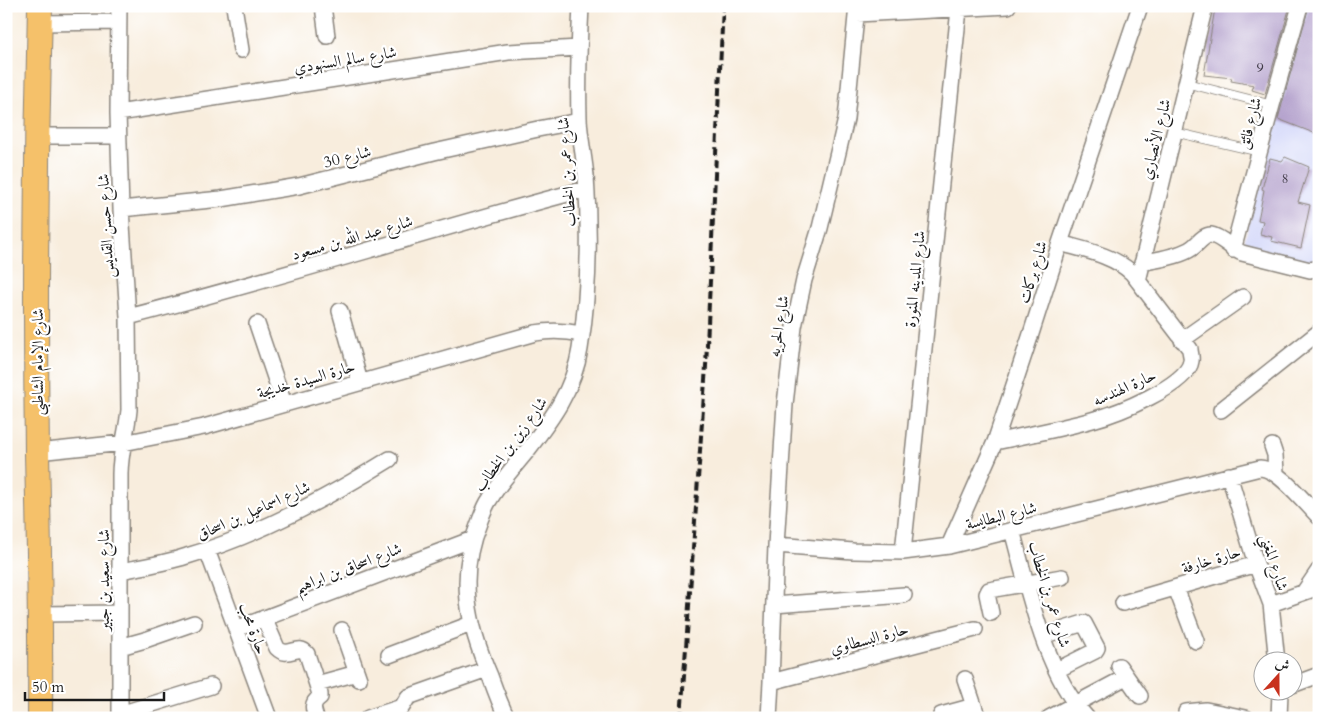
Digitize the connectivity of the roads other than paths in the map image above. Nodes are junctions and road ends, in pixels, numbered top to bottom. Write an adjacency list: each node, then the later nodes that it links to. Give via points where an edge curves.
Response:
1 (119, 6): 12 (street, شارع حسن القديس)
2 (234, 6): 15 (street)
3 (323, 6): 13 (street)
4 (581, 6): 14 (street, شارع عمر بن الخطاب)
5 (1006, 6): 9 (street)
6 (1140, 6): 26 (street, شارع بركات)
7 (1205, 6): 16 (street, شارع الأنصاري)
8 (1300, 6): 17 (street, شارع فائق)
9 (959, 9): 10 (street); 54 (street, شارع المدينه المنورة)
10 (857, 10): 51 (street, شارع الحريه, via 846,119 794,327 785,404)
11 (39, 15): 12 (street); 21 (main road, شارع الإمام الشاطبى)
12 (118, 22): 18 (street, شارع حسن القديس)
13 (327, 36)
14 (579, 48): 18 (street, شارع سالم السنهودي, via 508,52); 19 (street, شارع عمر بن الخطاب)
15 (241, 50)
16 (1186, 82): 17 (lane); 20 (street, شارع الأنصاري)
17 (1272, 105): 23 (street, شارع فائق)
18 (118, 112): 22 (street, شارع حسن القديس)
19 (579, 121): 24 (street, شارع عمر بن الخطاب); 25 (street, شارع 30, via 434,152 299,186 221,199)
20 (1174, 132): 23 (lane); 28 (street, شارع الأنصاري)
21 (36, 136): 22 (street); 44 (main road, شارع الإمام الشاطبى)
22 (118, 136): 25 (street, شارع حسن القديس)
23 (1260, 152): 27 (street, شارع فائق)
24 (586, 188): 33 (street, شارع عبد الله بن مسعود); 36 (street, شارع عمر بن الخطاب, via 588,230)
25 (121, 209): 33 (street, شارع حسن القديس)
26 (1060, 243): 30 (street, حارة الهندسه, via 1112,259); 41 (street, شارع بركات)
27 (1234, 250): 28 (street, via 1210,235 1191,249); 29 (street)
28 (1142, 263): 30 (street, شارع الأنصاري)
29 (1316, 271)
30 (1138, 280): 37 (street, حارة الهندسه)
31 (1243, 297): 37 (street)
32 (340, 311): 38 (street)
33 (128, 318): 42 (street, شارع حسن القديس, via 129,410)
34 (257, 324): 39 (street)
35 (1319, 332): 40 (street)
36 (582, 334): 38 (street, حارة السيدة خديجة, via 550,330 535,333); 50 (street, شارع زين بن الخطاب, via 576,370 562,403 489,500)
37 (1182, 340): 41 (street, حارة الهندسه, via 1190,349 1188,370 1160,392 1093,420)
38 (360, 382): 39 (street, حارة السيدة خديجة)
39 (284, 404): 42 (street, حارة السيدة خديجة, via 204,427)
40 (1221, 410)
41 (995, 442): 52 (street, شارع بركات)
42 (123, 443): 44 (street, حارة السيدة خديجة); 57 (street, شارع سعيد بن جبير)
43 (1272, 446): 46 (street)
44 (37, 452): 68 (main road, شارع الإمام الشاطبى)
45 (390, 459): 53 (street, شارع اسماعيل بن اسحاق, via 302,509)
46 (1276, 473): 47 (street, شارع البطايسة, via 1260,468); 48 (street)
47 (1230, 475): 49 (street, شارع البطايسة); 55 (street, شارع المغني)
48 (1319, 517)
49 (1012, 530): 52 (street, شارع البطايسة); 59 (street, شارع عمر بن الخطاب)
50 (473, 539): 69 (street, شارع اسحاق بن ابراهيم); 71 (street, شارع زين بن الخطاب, via 466,576)
51 (776, 545): 54 (street, شارع البطايسة); 65 (street, شارع الحريه)
52 (949, 546): 54 (street, شارع البطايسة)
53 (207, 550): 57 (street, شارع اسماعيل بن اسحاق); 72 (street, حارة محب)
54 (903, 552)
55 (1256, 564): 60 (street, حارة خارفة); 64 (street, شارع المغني)
56 (1319, 570): 61 (street)
57 (120, 571): 66 (street, شارع سعيد بن جبير)
58 (1062, 577): 59 (street)
59 (1027, 583): 67 (street, via 989,590 987,594); 75 (street, شارع عمر بن الخطاب)
60 (1176, 588): 63 (street, حارة خارفة); 76 (street, حارة خارفة)
61 (1312, 590): 64 (street)
62 (904, 595): 65 (street)
63 (1123, 603)
64 (1271, 604): 78 (street, شارع المغني)
65 (774, 605): 85 (street, شارع الحريه)
66 (120, 612): 68 (street); 77 (street, شارع سعيد بن جبير)
67 (992, 613)
68 (41, 614): 96 (main road, شارع الإمام الشاطبى)
69 (264, 618): 72 (street, شارع اسحاق بن ابراهيم); 86 (street, via 280,652 305,650)
70 (194, 623): 77 (street)
71 (472, 624): 79 (street); 80 (street, شارع زين بن الخطاب)
72 (236, 629): 97 (street, حارة محب)
73 (975, 629): 85 (street, حارة البسطاوي)
74 (342, 630): 86 (street, via 358,676)
75 (1042, 636): 81 (street, شارع عمر بن الخطاب); 81 (street, via 1084,623 1097,648)
76 (1196, 641)
77 (120, 647): 95 (street, شارع سعيد بن جبير)
78 (1276, 652)
79 (389, 656)
80 (487, 669): 91 (street, via 408,697); 100 (street, شارع زين بن الخطاب)
81 (1057, 670): 90 (street, شارع عمر بن الخطاب)
82 (1319, 675): 84 (street)
83 (965, 679): 92 (street)
84 (1302, 681)
85 (771, 682): 101 (street, شارع الحريه)
86 (317, 684): 98 (street, via 320,696 313,705)
87 (211, 686): 95 (street)
88 (1140, 696): 90 (street, via 1123,672)
89 (1280, 702): 105 (street)
90 (1077, 705): 102 (street); 103 (street, شارع عمر بن الخطاب)
91 (404, 712): 99 (street)
92 (976, 712): 94 (street)
93 (1186, 712): 104 (street, via 1206,710)
94 (941, 715)
95 (120, 716)
96 (40, 718)
97 (269, 718)
98 (316, 718)
99 (368, 718)
100 (507, 718)
101 (768, 718)
102 (1049, 718)
103 (1087, 718)
104 (1246, 718)
105 (1279, 718)

